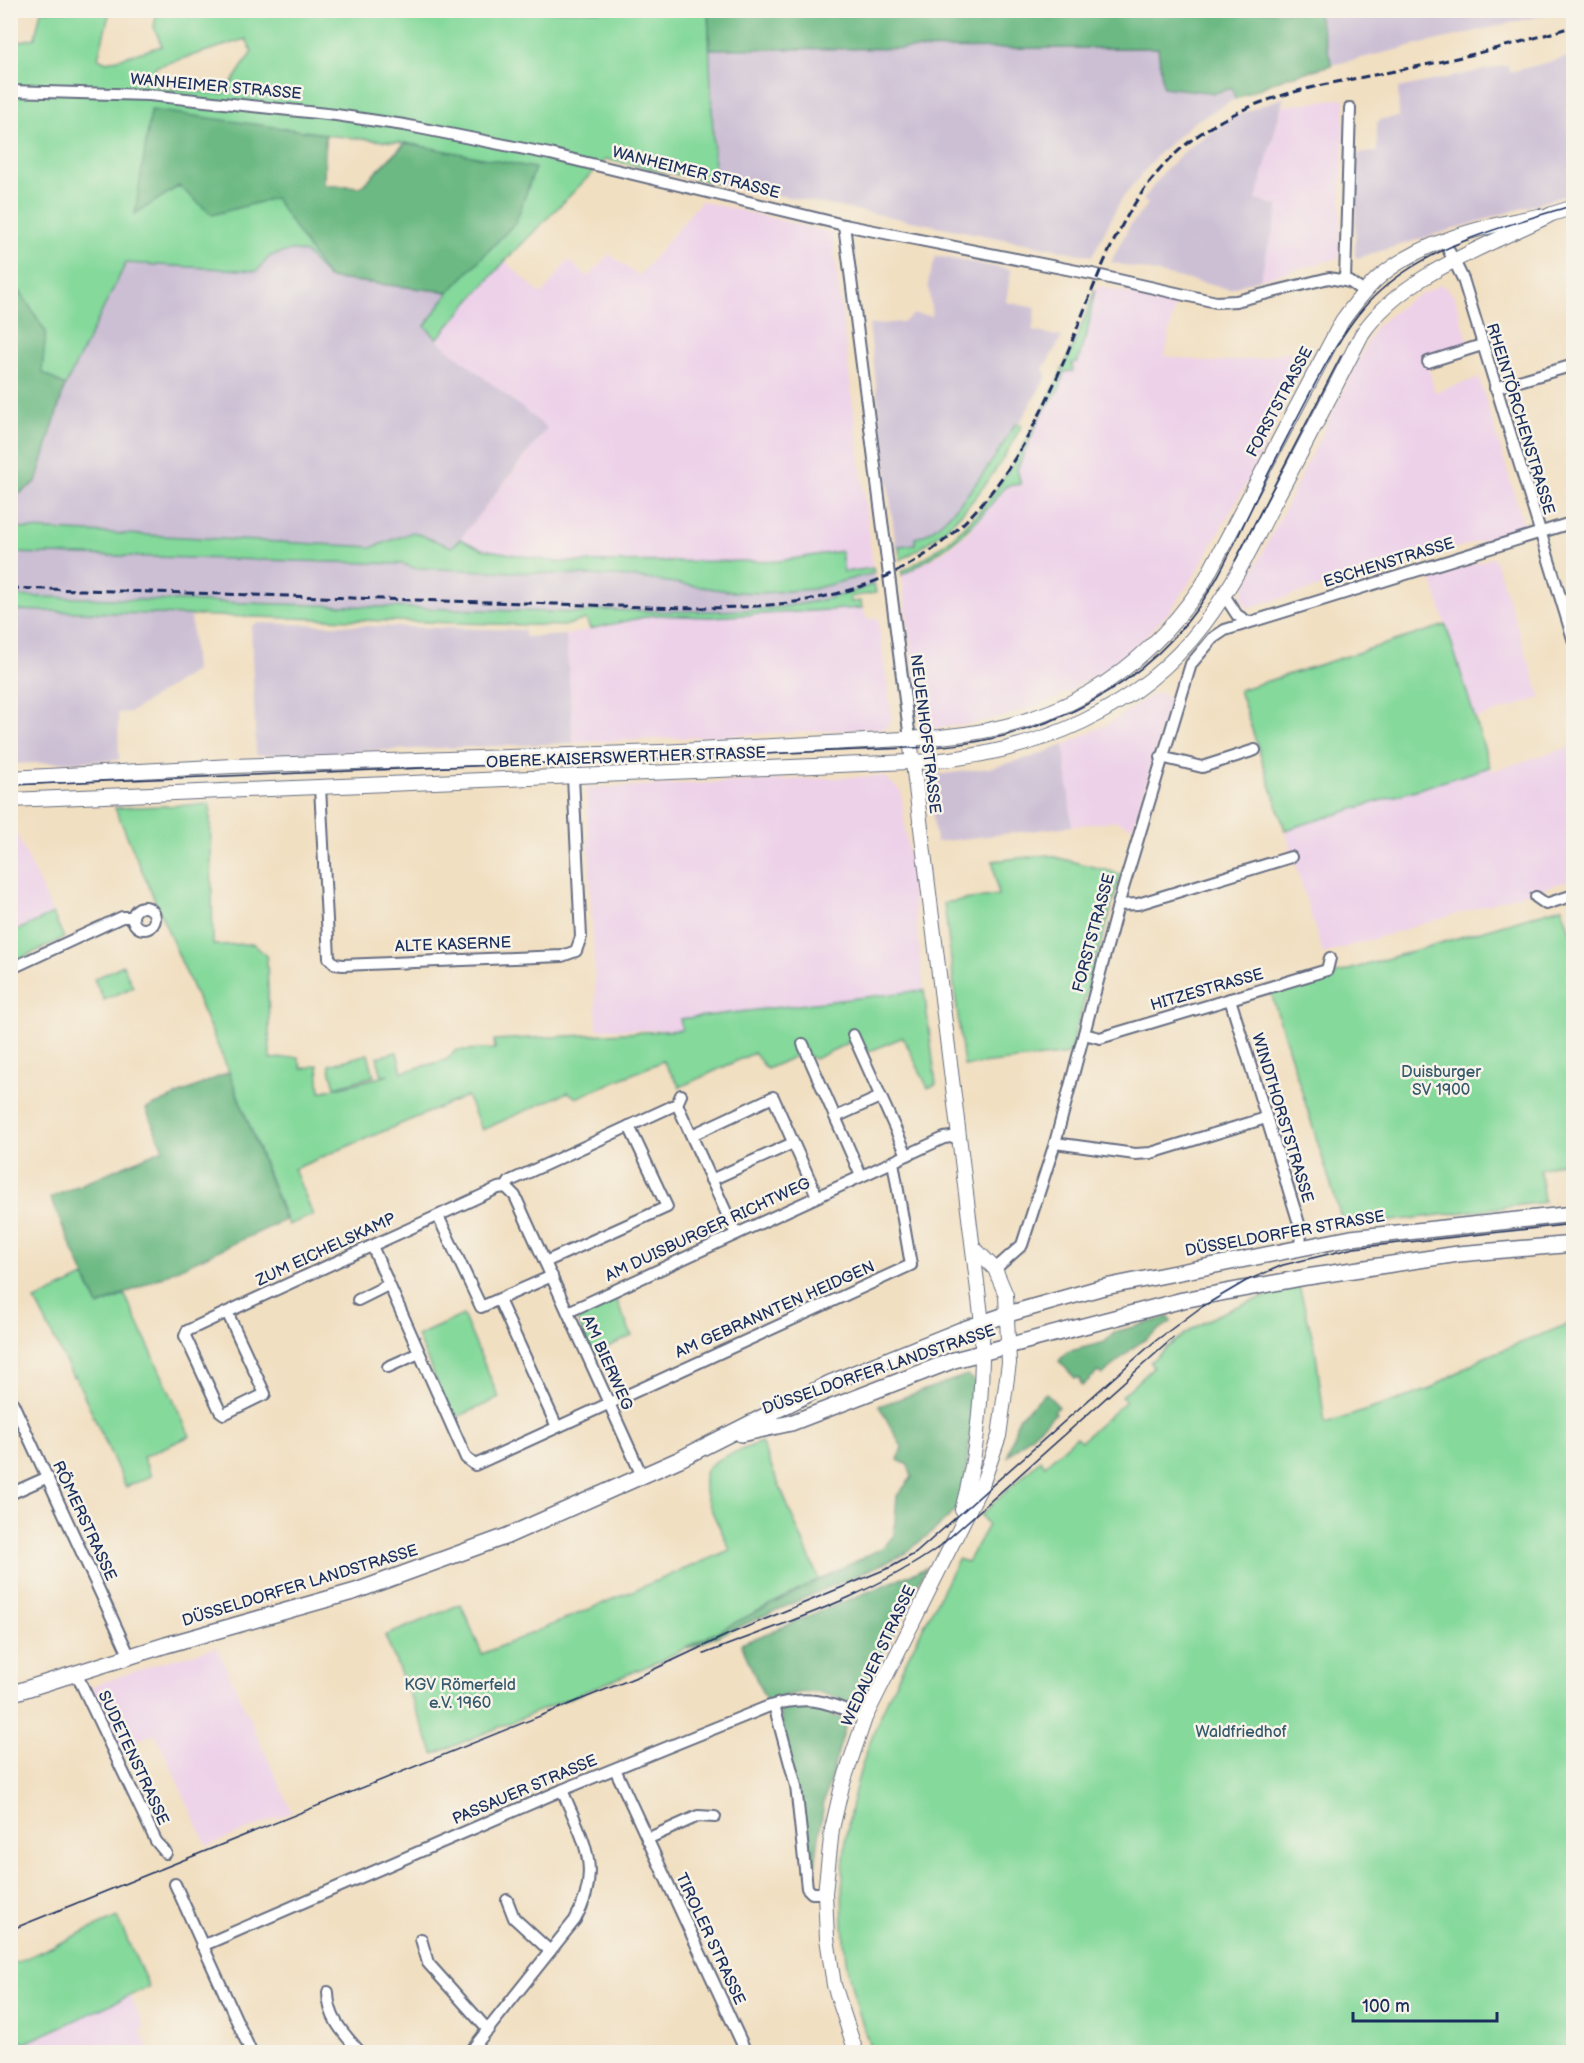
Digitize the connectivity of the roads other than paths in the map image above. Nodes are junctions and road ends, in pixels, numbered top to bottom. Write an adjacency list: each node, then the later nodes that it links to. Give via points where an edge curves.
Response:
1 (10, 91): 5 (street, WANHEIMER STRASSE, via 149,95 336,115 550,154)
2 (1350, 108): 8 (street)
3 (1574, 207): 4 (street)
4 (1552, 214): 6 (street, via 1509,221); 7 (street)
5 (844, 225): 8 (street, WANHEIMER STRASSE, via 1216,302 1236,301 1329,278); 20 (street, NEUENHOFSTRASSE)
6 (1444, 241): 7 (street, RHEINTÖRCHENSTRASSE); 9 (street, FORSTSTRASSE, via 1403,260)
7 (1455, 262): 10 (street, RHEINTÖRCHENSTRASSE); 16 (street, via 1412,284 1369,324)
8 (1345, 280): 9 (street)
9 (1364, 292): 17 (street, FORSTSTRASSE, via 1342,321 1203,584)
10 (1482, 345): 11 (street); 13 (street, RHEINTÖRCHENSTRASSE)
11 (1428, 362)
12 (1574, 365): 13 (street)
13 (1495, 388): 15 (street, RHEINTÖRCHENSTRASSE)
14 (1574, 522): 15 (street, ESCHENSTRASSE)
15 (1540, 532): 18 (street, ESCHENSTRASSE); 19 (street, RHEINTÖRCHENSTRASSE)
16 (1224, 595): 18 (street, via 1237,615); 23 (street, OBERE KAISERSWERTHER STRASSE, via 1178,654 1100,714 1024,746 981,757)
17 (1183, 614): 20 (street, OBERE KAISERSWERTHER STRASSE, via 1124,670 1056,711 979,734)
18 (1248, 622): 22 (street, FORSTSTRASSE, via 1213,638 1191,664)
19 (1574, 642)
20 (910, 739): 23 (street, NEUENHOFSTRASSE); 25 (street, OBERE KAISERSWERTHER STRASSE)
21 (1255, 750): 22 (street, via 1198,767)
22 (1161, 757): 31 (street, FORSTSTRASSE)
23 (911, 762): 24 (street, OBERE KAISERSWERTHER STRASSE); 44 (street, NEUENHOFSTRASSE)
24 (573, 777): 26 (street, OBERE KAISERSWERTHER STRASSE); 26 (street, ALTE KASERNE, via 581,937 576,951 562,956 374,964 335,964 327,951)
25 (10, 778)
26 (320, 787): 27 (street, OBERE KAISERSWERTHER STRASSE)
27 (10, 800)
28 (1290, 856): 31 (street)
29 (1574, 895): 30 (street, via 1546,904)
30 (1536, 897)
31 (1118, 906): 36 (street, FORSTSTRASSE)
32 (133, 917): 34 (street, via 122,917)
33 (1330, 958): 35 (street, HITZESTRASSE, via 1327,970)
34 (10, 969)
35 (1230, 999): 36 (street, HITZESTRASSE, via 1100,1038); 41 (street, WINDTHORSTSTRASSE)
36 (1084, 1034): 46 (street, FORSTSTRASSE)
37 (853, 1035): 39 (street)
38 (803, 1044): 40 (street)
39 (880, 1097): 40 (street); 47 (street)
40 (836, 1117): 49 (street)
41 (1266, 1118): 46 (street, via 1151,1153); 59 (street, WINDTHORSTSTRASSE, via 1300,1230)
42 (629, 1126): 43 (street, ZUM EICHELSKAMP, via 679,1100); 51 (street, ZUM EICHELSKAMP, via 510,1180); 60 (street, via 667,1207)
43 (692, 1135): 45 (street, via 773,1097); 50 (street, ZUM EICHELSKAMP)
44 (958, 1136): 47 (street, AM DUISBURGER RICHTWEG, via 944,1138); 58 (street, NEUENHOFSTRASSE)
45 (793, 1143): 50 (street); 52 (street)
46 (1055, 1143): 61 (street, FORSTSTRASSE, via 1022,1245)
47 (907, 1155): 48 (street, AM DUISBURGER RICHTWEG)
48 (893, 1162): 49 (street, AM DUISBURGER RICHTWEG); 76 (street, AM GEBRANNTEN HEIDGEN, via 911,1265)
49 (861, 1176): 52 (street, AM DUISBURGER RICHTWEG)
50 (711, 1180): 55 (street, ZUM EICHELSKAMP)
51 (506, 1187): 54 (street, ZUM EICHELSKAMP); 60 (street, AM BIERWEG, via 513,1191)
52 (818, 1196): 55 (street, AM DUISBURGER RICHTWEG)
53 (1574, 1214): 59 (main road, DÜSSELDORFER STRASSE, via 1431,1227)
54 (438, 1216): 57 (street, ZUM EICHELSKAMP); 66 (street, via 477,1305)
55 (736, 1234): 68 (street, AM DUISBURGER RICHTWEG)
56 (1574, 1244): 71 (main road, via 1458,1254 1287,1280 1183,1300)
57 (372, 1246): 64 (street, AM GEBRANNTEN HEIDGEN); 67 (street, ZUM EICHELSKAMP)
58 (974, 1248): 61 (street); 63 (street, NEUENHOFSTRASSE)
59 (1300, 1248): 69 (main road, DÜSSELDORFER STRASSE, via 1100,1288)
60 (545, 1262): 62 (street, AM BIERWEG)
61 (994, 1269): 63 (street); 69 (street, via 1006,1295)
62 (552, 1276): 66 (street); 68 (street, AM BIERWEG)
63 (977, 1277): 70 (street, NEUENHOFSTRASSE)
64 (388, 1285): 65 (street); 73 (street, AM GEBRANNTEN HEIDGEN)
65 (358, 1300)
66 (499, 1300): 77 (street)
67 (227, 1312): 67 (street, ZUM EICHELSKAMP, via 265,1394 224,1414 185,1335)
68 (568, 1312): 76 (street, AM BIERWEG)
69 (1008, 1314): 70 (main road, DÜSSELDORFER LANDSTRASSE); 71 (street, WEDAUER STRASSE)
70 (982, 1323): 72 (street, NEUENHOFSTRASSE); 78 (main road, DÜSSELDORFER LANDSTRASSE, via 830,1383)
71 (1009, 1345): 72 (main road, DÜSSELDORFER LANDSTRASSE); 82 (street, WEDAUER STRASSE, via 1007,1393 999,1436)
72 (982, 1352): 78 (main road, DÜSSELDORFER LANDSTRASSE, via 791,1423); 82 (street, WEDAUER STRASSE, via 976,1449)
73 (419, 1353): 74 (street); 77 (street, AM GEBRANNTEN HEIDGEN, via 471,1464)
74 (388, 1368)
75 (10, 1397): 80 (street, RÖMERSTRASSE)
76 (609, 1403): 77 (street, AM GEBRANNTEN HEIDGEN); 79 (street, AM BIERWEG)
77 (556, 1427)
78 (726, 1437): 79 (main road, DÜSSELDORFER LANDSTRASSE)
79 (642, 1476): 83 (main road, DÜSSELDORFER LANDSTRASSE, via 507,1536 408,1573)
80 (48, 1477): 81 (street); 83 (street, RÖMERSTRASSE)
81 (10, 1494)
82 (953, 1541): 87 (street, WEDAUER STRASSE)
83 (130, 1657): 84 (main road, DÜSSELDORFER LANDSTRASSE)
84 (77, 1675): 85 (main road, DÜSSELDORFER LANDSTRASSE); 92 (street, SUDETENSTRASSE, via 156,1841)
85 (10, 1694)
86 (774, 1705): 87 (street, PASSAUER STRASSE, via 813,1699); 88 (street, PASSAUER STRASSE); 94 (street, via 796,1786 807,1888 812,1893)
87 (865, 1718): 94 (street, WEDAUER STRASSE, via 832,1829)
88 (615, 1769): 89 (street, PASSAUER STRASSE); 91 (street, TIROLER STRASSE)
89 (562, 1790): 97 (street, PASSAUER STRASSE); 98 (street, via 586,1846 590,1886 575,1920)
90 (715, 1817): 91 (street, via 698,1816)
91 (647, 1839): 104 (street, TIROLER STRASSE)
92 (166, 1853)
93 (175, 1884): 97 (street)
94 (825, 1893): 105 (street, WEDAUER STRASSE, via 834,1984)
95 (507, 1900): 98 (street, via 514,1918)
96 (421, 1939): 100 (street, via 429,1963)
97 (202, 1946): 101 (street)
98 (550, 1951): 100 (street)
99 (328, 1992): 102 (street, via 330,2011 337,2025)
100 (488, 2030): 103 (street)
101 (250, 2052)
102 (360, 2052)
103 (470, 2052)
104 (746, 2052)
105 (856, 2052)

